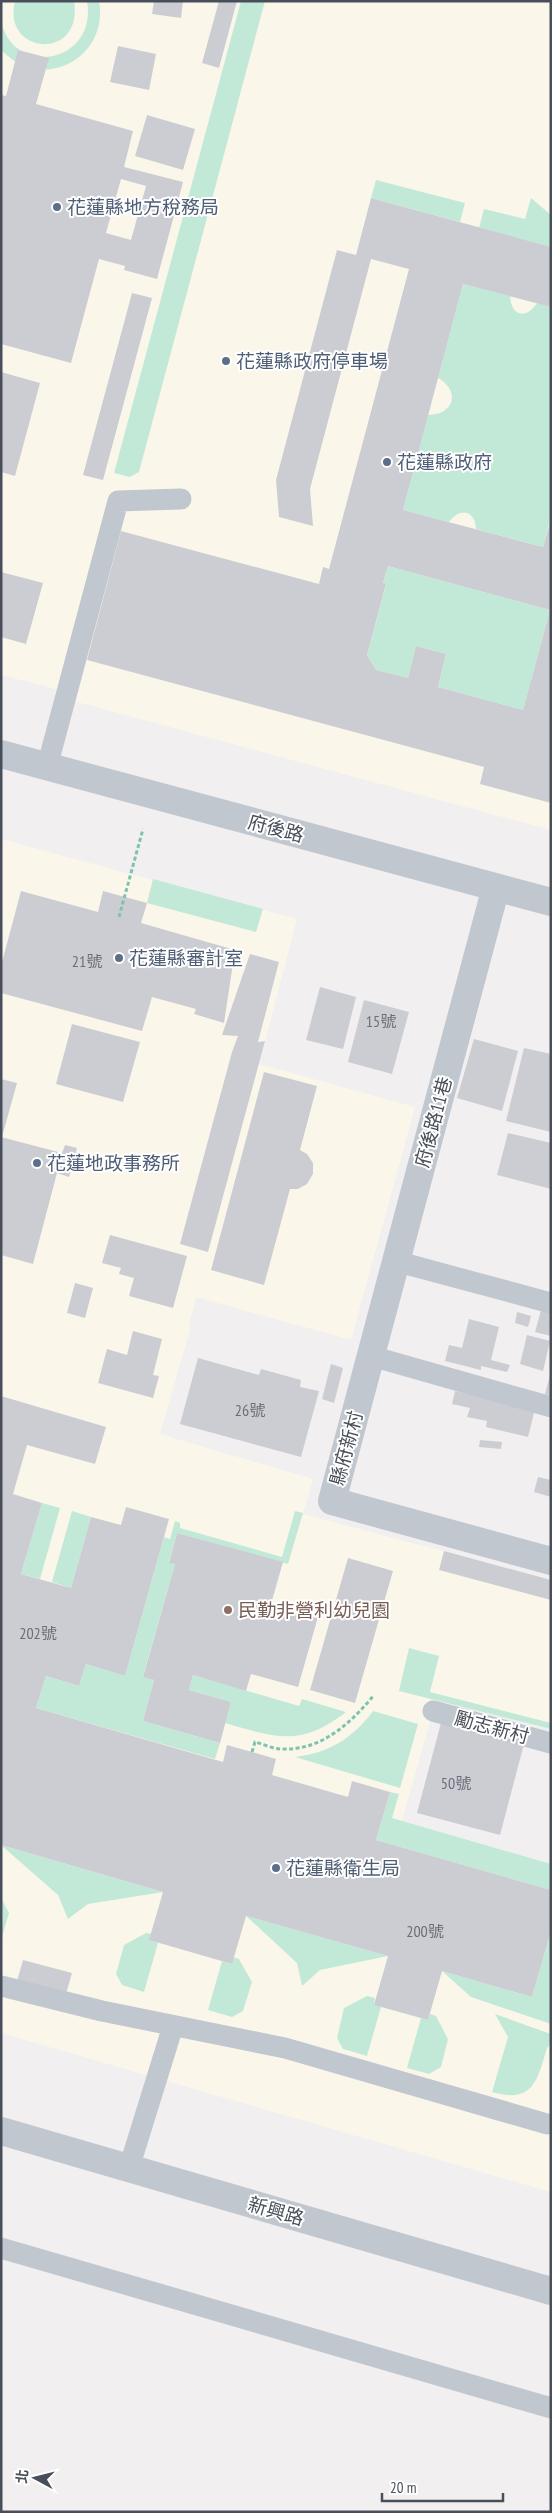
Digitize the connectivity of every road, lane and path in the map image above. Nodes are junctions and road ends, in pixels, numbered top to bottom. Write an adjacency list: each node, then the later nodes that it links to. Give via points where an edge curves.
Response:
1 (181, 499): 3 (lane, via 118,501)
2 (1, 754): 3 (street, 府後路)
3 (47, 766): 4 (street, 府後路)
4 (152, 795): 5 (street, 府後路); 7 (path)
5 (496, 887): 6 (street, 府後路); 8 (street, 府後路11巷)
6 (551, 902)
7 (119, 917)
8 (396, 1261): 9 (lane); 10 (street, 府後路11巷)
9 (551, 1303)
10 (371, 1356): 11 (lane); 12 (street, 縣府新村, via 332,1502)
11 (551, 1407)
12 (551, 1561)
13 (374, 1695): 16 (path, via 354,1719 335,1734 312,1745 280,1749 255,1742)
14 (433, 1711): 15 (lane, 勵志新村)
15 (551, 1743)
16 (252, 1752)
17 (1, 1986): 18 (lane)
18 (173, 2026): 19 (lane, via 285,2048); 21 (lane)
19 (547, 2124)
20 (1, 2130): 21 (street, 新興路)
21 (129, 2168): 23 (street, 新興路)
22 (1, 2248): 24 (lane)
23 (551, 2291)
24 (551, 2408)

